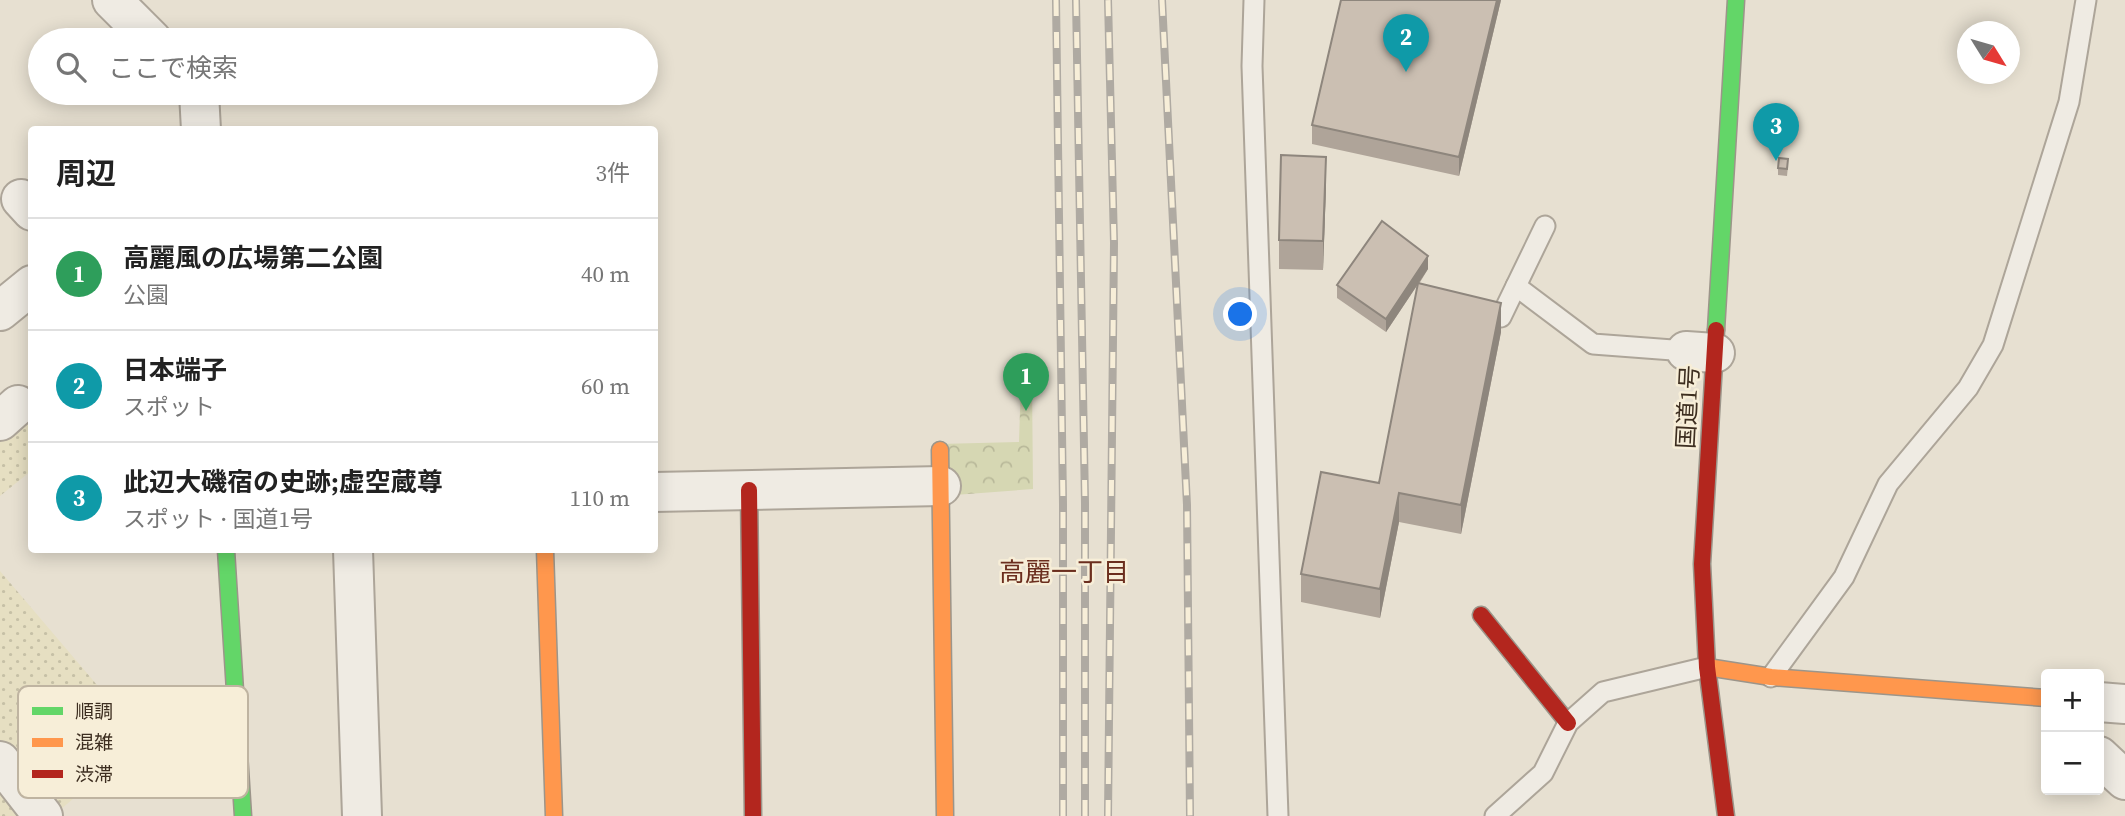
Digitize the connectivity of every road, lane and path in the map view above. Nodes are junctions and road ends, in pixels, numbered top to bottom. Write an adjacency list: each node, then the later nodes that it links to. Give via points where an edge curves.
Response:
1 (112, 0): 5 (street)
2 (1254, 0): 40 (lane, via 1252,91)
3 (1736, 0): 13 (main road, 国道1号)
4 (2086, 0): 22 (lane, via 2069,102 1993,345 1968,388 1888,484 1844,577)
5 (140, 28)
6 (200, 105): 7 (street)
7 (201, 126)
8 (1545, 226): 9 (lane)
9 (1516, 286): 12 (lane); 13 (lane, via 1593,344)
10 (28, 288): 11 (street)
11 (0, 310)
12 (1501, 317)
13 (1700, 352): 21 (main road, 国道1号)
14 (940, 468): 15 (street); 39 (main road)
15 (749, 490): 16 (street); 38 (main road)
16 (658, 492)
17 (226, 553): 23 (main road)
18 (353, 553): 36 (street)
19 (545, 553): 37 (main road)
20 (1481, 615): 27 (main road)
21 (1707, 667): 22 (main road); 27 (lane, via 1602,692); 42 (main road, 国道1号)
22 (1771, 677): 24 (main road)
23 (235, 686)
24 (2041, 698)
25 (2104, 703): 26 (street)
26 (2125, 705)
27 (1569, 723): 41 (lane, via 1543,773)
28 (0, 761): 31 (street)
29 (2104, 761): 30 (street)
30 (2125, 780)
31 (18, 784)
32 (29, 798): 34 (street)
33 (242, 798): 35 (main road)
34 (43, 816)
35 (243, 816)
36 (362, 816)
37 (554, 816)
38 (754, 816)
39 (945, 816)
40 (1278, 816)
41 (1495, 816)
42 (1726, 816)

